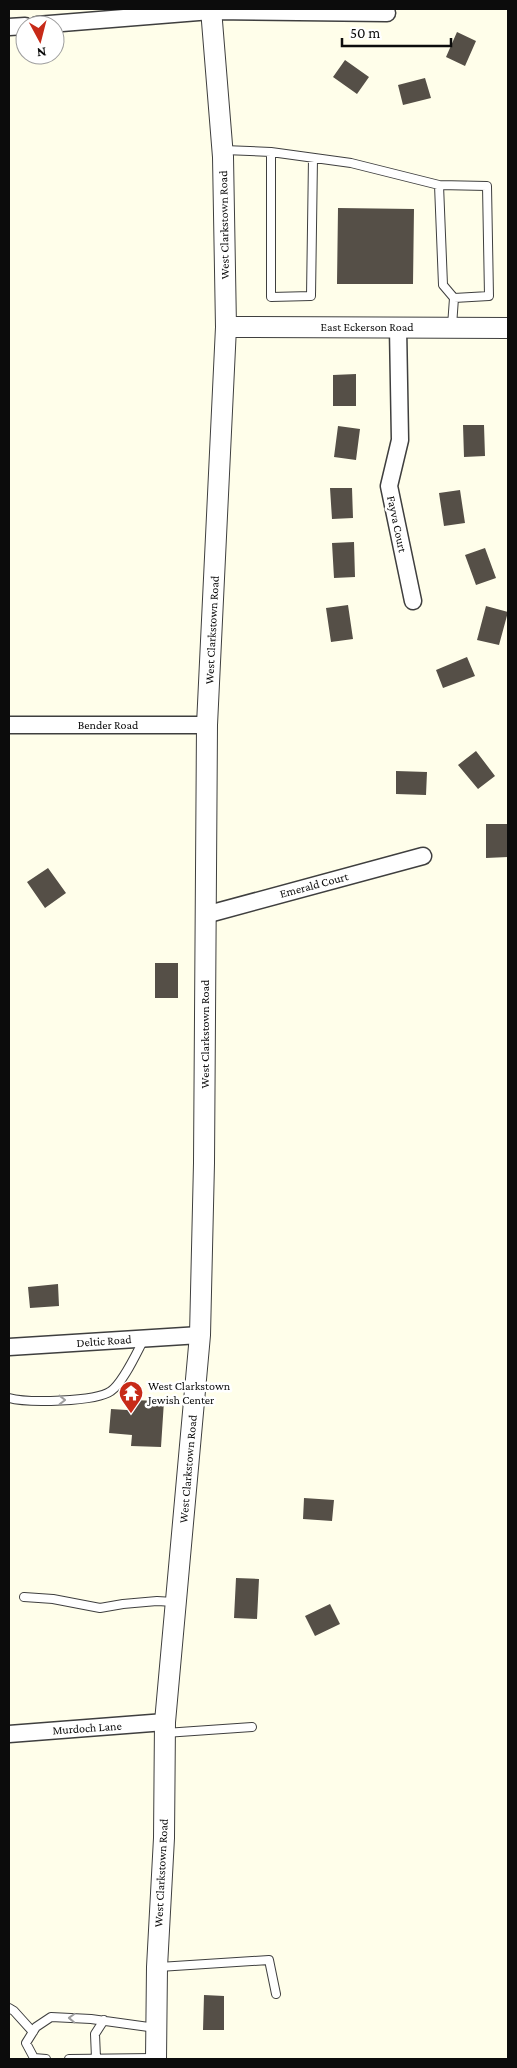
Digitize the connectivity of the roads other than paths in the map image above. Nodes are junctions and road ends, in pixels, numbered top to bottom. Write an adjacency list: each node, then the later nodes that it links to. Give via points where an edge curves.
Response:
1 (211, 10): 2 (street); 3 (street); 4 (street, West Clarkstown Road)
2 (387, 13)
3 (65, 23)
4 (222, 150): 5 (lane); 9 (street, West Clarkstown Road)
5 (272, 152): 6 (lane); 6 (lane, via 271,297 310,296)
6 (312, 158): 7 (lane, via 352,163)
7 (438, 185): 8 (lane, via 443,285); 8 (lane, via 488,186 489,296)
8 (454, 298): 11 (lane)
9 (226, 326): 10 (street, East Eckerson Road); 15 (street, West Clarkstown Road)
10 (398, 327): 11 (street, East Eckerson Road); 13 (street, Fayva Court, via 400,440 390,486)
11 (452, 328): 12 (street, East Eckerson Road)
12 (508, 328)
13 (413, 602)
14 (9, 725): 15 (street, Bender Road)
15 (207, 725): 17 (street, West Clarkstown Road)
16 (423, 856): 17 (street, Emerald Court)
17 (205, 915): 18 (street, West Clarkstown Road)
18 (200, 1335): 19 (street, Deltic Road); 23 (street, West Clarkstown Road)
19 (144, 1339): 20 (street, Deltic Road); 21 (lane, one-way to 19, via 83,1400 102,1396 113,1390)
20 (9, 1347)
21 (11, 1399)
22 (24, 1597): 23 (lane, via 53,1598 100,1608)
23 (176, 1602): 25 (street, West Clarkstown Road)
24 (252, 1727): 25 (lane)
25 (165, 1728): 26 (street, Murdoch Lane); 27 (street, West Clarkstown Road, via 164,1838)
26 (9, 1734)
27 (156, 1967): 28 (lane, via 269,1960); 31 (street, West Clarkstown Road)
28 (276, 1994)
29 (9, 2008): 32 (lane)
30 (104, 2020): 31 (lane); 32 (lane, one-way to 32, via 51,2017 36,2026); 33 (lane, via 95,2034)
31 (156, 2028): 36 (street, West Clarkstown Road)
32 (33, 2032): 34 (lane, via 26,2043 34,2058)
33 (96, 2058): 35 (lane); 36 (lane)
34 (46, 2059)
35 (68, 2059)
36 (156, 2059)

